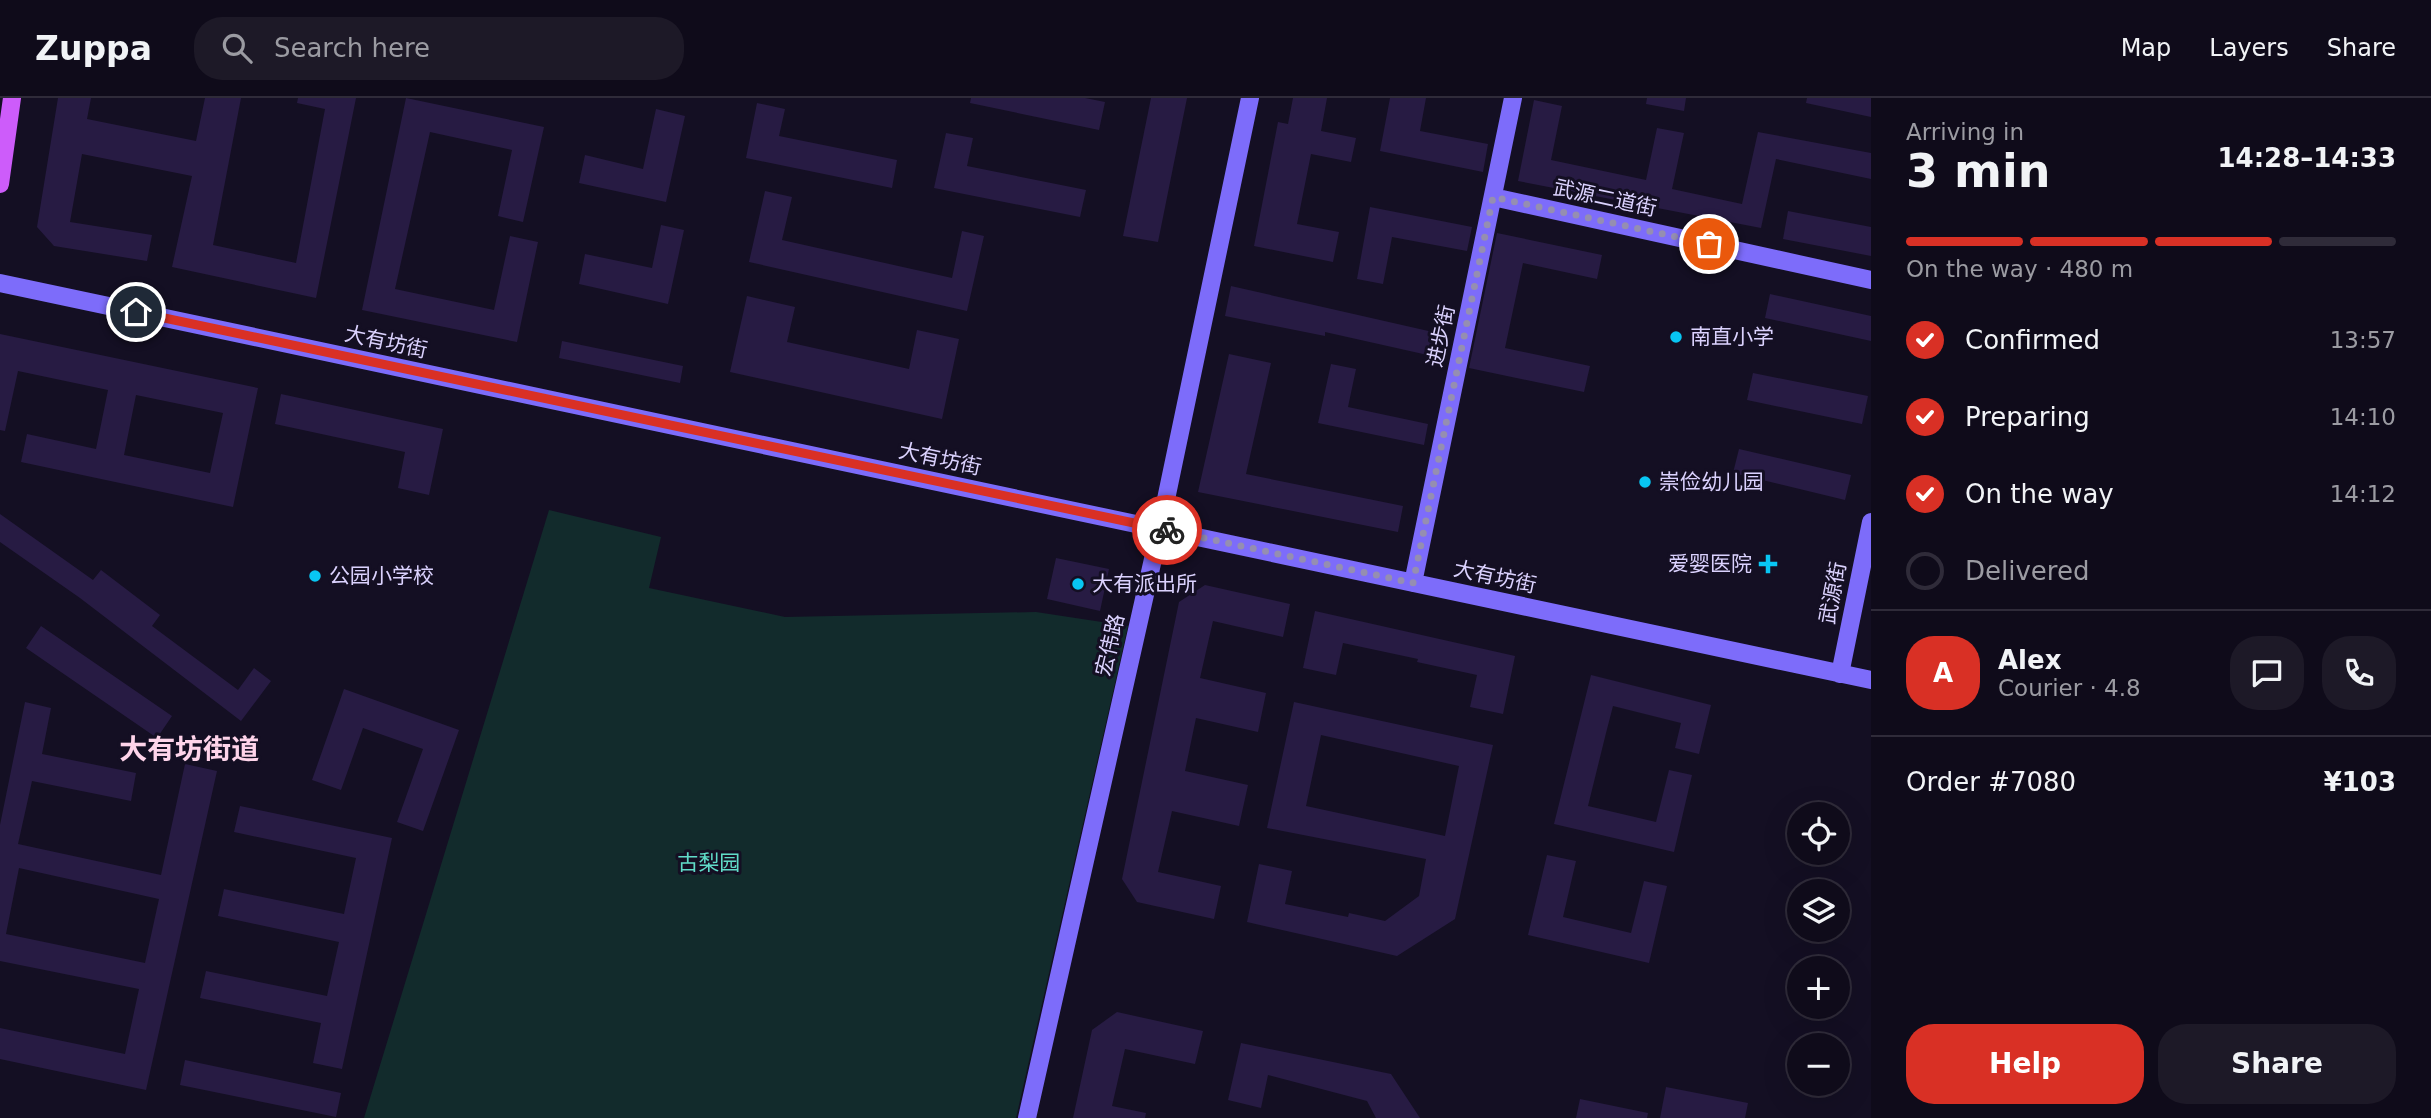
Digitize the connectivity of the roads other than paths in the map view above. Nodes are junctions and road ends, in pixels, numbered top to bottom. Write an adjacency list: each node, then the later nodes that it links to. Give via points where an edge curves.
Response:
1 (12, 98): 4 (main road)
2 (1250, 98): 9 (main road, 宏伟路)
3 (1513, 98): 5 (main road, 进步街)
4 (0, 184)
5 (1493, 197): 6 (main road, 武源二道街); 10 (main road, 进步街)
6 (1871, 280)
7 (0, 283): 9 (main road, 大有坊街)
8 (1871, 522): 11 (main road, 武源街)
9 (1160, 528): 10 (main road, 大有坊街); 13 (main road, 宏伟路)
10 (1413, 583): 11 (main road, 大有坊街)
11 (1840, 674): 12 (main road, 大有坊街)
12 (1871, 680)
13 (1027, 1118)

